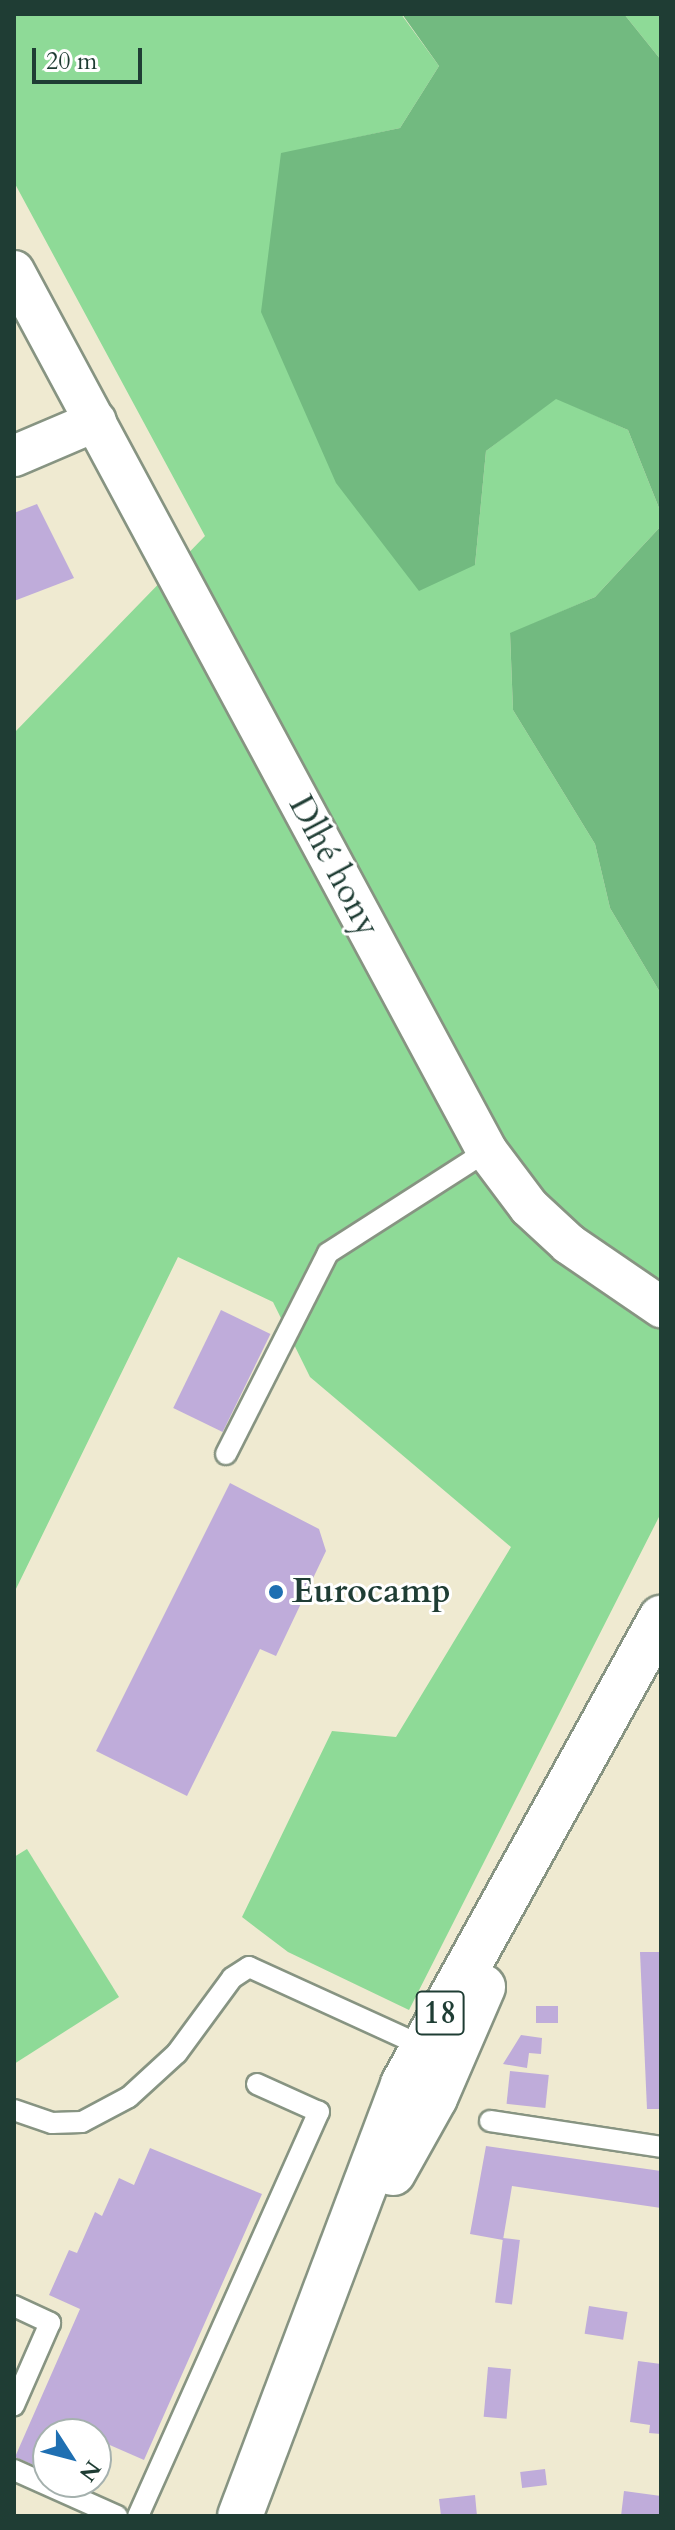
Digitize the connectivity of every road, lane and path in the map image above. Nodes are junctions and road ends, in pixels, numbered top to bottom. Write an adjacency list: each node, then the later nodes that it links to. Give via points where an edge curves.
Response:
1 (14, 271): 2 (street, Dlhé hony)
2 (96, 421): 3 (street); 4 (street, Dlhé hony)
3 (14, 456)
4 (487, 1151): 5 (street, Dlhé hony, via 529,1207 569,1244); 9 (lane, via 328,1253)
5 (616, 1276): 6 (street, Dlhé hony); 7 (street, Dlhé hony); 8 (street)
6 (661, 1281)
7 (661, 1307)
8 (661, 1339)
9 (226, 1454)
10 (661, 1618): 11 (main road, 18)
11 (586, 1750): 12 (main road, 18); 17 (main road, 18, via 435,2098)
12 (422, 2046): 14 (lane, via 249,1967 232,1978 177,2053 129,2097 82,2122 52,2123); 17 (main road, 18)
13 (257, 2084): 23 (lane, via 319,2112)
14 (14, 2110)
15 (490, 2121): 16 (lane)
16 (661, 2147)
17 (327, 2292): 21 (main road, 18)
18 (14, 2306): 19 (lane, via 50,2323)
19 (14, 2405)
20 (14, 2470): 22 (lane)
21 (259, 2472): 24 (main road); 25 (main road, 18)
22 (117, 2516)
23 (138, 2516)
24 (227, 2516)
25 (240, 2516)

